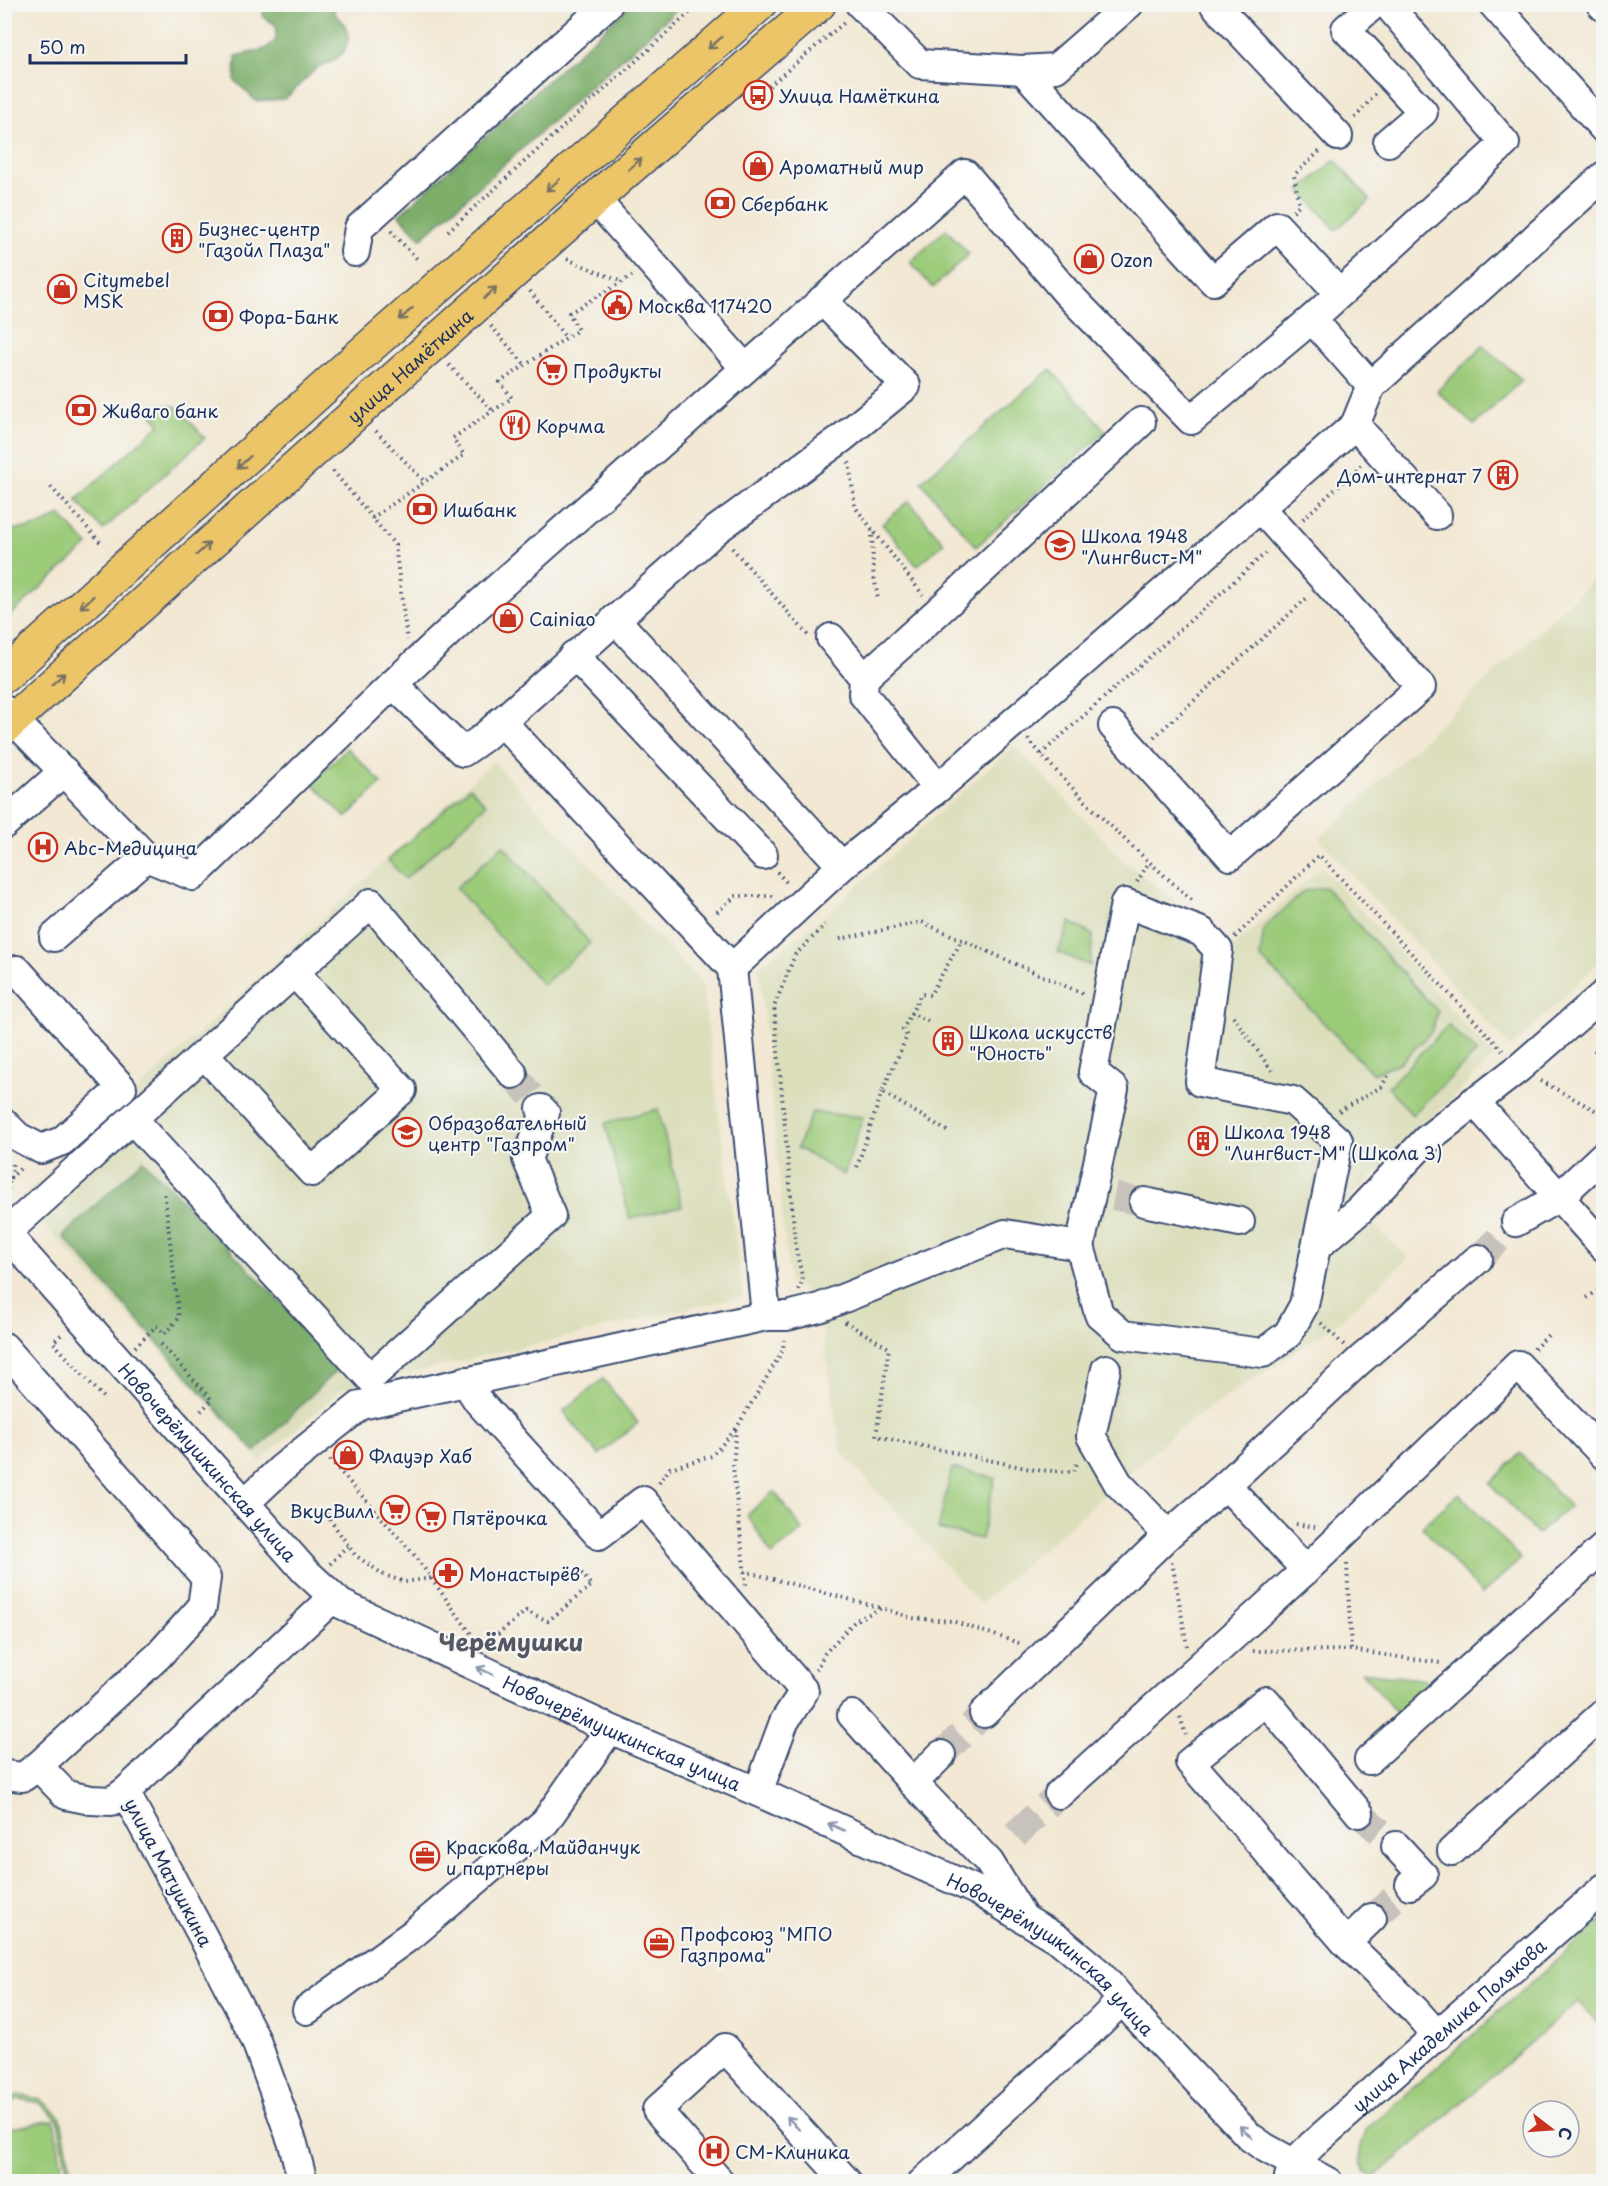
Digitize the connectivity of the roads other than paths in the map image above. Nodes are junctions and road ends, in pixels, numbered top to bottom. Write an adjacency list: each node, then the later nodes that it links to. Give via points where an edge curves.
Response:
1 (608, 4): 16 (street, via 359,228)
2 (760, 4): 26 (main road, one-way to 26, via 359,356)
3 (819, 4): 15 (main road, улица Намёткина, one-way to 3)
4 (860, 4): 10 (street, via 920,64)
5 (1129, 4): 10 (street, via 1056,68)
6 (1214, 4): 12 (street)
7 (1374, 4): 13 (street, via 1346,29 1422,112)
8 (1387, 4): 17 (street, via 1505,142)
9 (1493, 4): 11 (street)
10 (1023, 70): 17 (street, via 1213,281 1277,226)
11 (1604, 129)
12 (1338, 136)
13 (1388, 142)
14 (1604, 176): 21 (street)
15 (595, 199): 20 (street); 27 (main road, улица Намёткина, one-way to 15)
16 (355, 252)
17 (1340, 293): 19 (street)
18 (822, 300): 19 (street, via 965,174 1066,292 1191,420); 20 (street); 28 (street, via 906,386 716,530)
19 (1312, 319): 21 (street)
20 (745, 368): 32 (street)
21 (1371, 386): 23 (street)
22 (1141, 422): 33 (street)
23 (1355, 425): 24 (street); 25 (street)
24 (1260, 508): 36 (street, via 1421,687 1230,856); 38 (street)
25 (1437, 515)
26 (131, 563): 27 (street, via 131,587 143,593); 31 (main road, one-way to 31)
27 (157, 589): 34 (main road, улица Намёткина, one-way to 27)
28 (615, 619): 30 (street); 42 (street)
29 (823, 640): 33 (street)
30 (574, 656): 35 (street); 40 (street)
31 (4, 676)
32 (401, 676): 35 (street, via 463,753); 41 (street, via 193,876)
33 (864, 678): 38 (street, via 863,694)
34 (8, 719): 37 (street)
35 (501, 721): 44 (street)
36 (1113, 726)
37 (64, 771): 39 (street); 41 (street)
38 (938, 788): 42 (street)
39 (4, 824)
40 (764, 855)
41 (146, 857): 43 (street)
42 (842, 866): 44 (street, via 800,898)
43 (54, 937)
44 (732, 968): 64 (street)
45 (17, 970): 53 (street, via 122,1088 62,1141 42,1149)
46 (294, 972): 48 (street); 48 (street, via 402,1090 312,1172); 49 (street, via 371,903)
47 (1604, 994): 50 (street, via 1519,1068)
48 (204, 1054): 52 (street)
49 (513, 1074)
50 (1474, 1101): 55 (street); 61 (street, via 1426,1140 1360,1210)
51 (541, 1109): 52 (street, via 545,1113 527,1159 551,1216 370,1378)
52 (132, 1119): 59 (street)
53 (11, 1130)
54 (1604, 1155): 55 (street)
55 (1559, 1197): 58 (street); 62 (street)
56 (1144, 1202): 57 (street)
57 (1240, 1222)
58 (1516, 1222)
59 (5, 1232): 70 (street, Новочерёмушкинская улица)
60 (1080, 1246): 61 (street, via 1099,1314 1124,1335 1263,1353 1288,1334 1304,1305); 61 (street, via 1103,1194 1114,1089 1093,1072 1125,903 1202,932 1218,950 1200,1082 1293,1101 1338,1141); 64 (street, via 1005,1234 819,1308)
61 (1316, 1247)
62 (1604, 1247)
63 (1478, 1259): 69 (street, via 1359,1360)
64 (776, 1316): 67 (street)
65 (4, 1347): 81 (street, via 206,1578 202,1607 195,1616 158,1656)
66 (1106, 1369): 71 (street, via 1091,1436 1118,1483)
67 (465, 1382): 70 (street, via 361,1405); 85 (street, via 599,1535 643,1501 804,1691 784,1722)
68 (1604, 1455): 73 (street, via 1518,1365)
69 (1226, 1485): 71 (street); 73 (street)
70 (246, 1502): 74 (street, Новочерёмушкинская улица)
71 (1168, 1535): 75 (street)
72 (1604, 1547): 80 (street)
73 (1306, 1570): 86 (street)
74 (333, 1598): 78 (street, Новочерёмушкинская улица, one-way to 74); 84 (street, улица Матушкина)
75 (984, 1713)
76 (1604, 1713): 89 (street)
77 (852, 1715): 83 (street)
78 (609, 1729): 85 (street, Новочерёмушкинская улица); 96 (street, via 545,1822 414,1933)
79 (941, 1755): 83 (street)
80 (1369, 1760)
81 (38, 1766): 82 (street, via 23,1777); 84 (street, via 66,1795 112,1801)
82 (4, 1775)
83 (913, 1783): 92 (street, via 989,1862)
84 (125, 1792): 99 (street, улица Матушкина, via 255,2038)
85 (758, 1792): 92 (street, Новочерёмушкинская улица, one-way to 85, via 978,1891)
86 (1059, 1794)
87 (1359, 1813): 94 (street, via 1266,1701 1190,1762)
88 (1396, 1846): 90 (street, via 1423,1875)
89 (1452, 1851)
90 (1410, 1885)
91 (1604, 1888): 97 (street, улица Академика Полякова)
92 (1024, 1918): 95 (street, Новочерёмушкинская улица, via 1079,1956)
93 (1372, 1918): 94 (street)
94 (1346, 1943): 97 (street)
95 (1122, 2000): 98 (street, Новочерёмушкинская улица, one-way to 95, via 1250,2137); 102 (street)
96 (308, 2010)
97 (1438, 2036): 98 (street, улица Академика Полякова)
98 (1292, 2172): 103 (street, Новочерёмушкинская улица)
99 (303, 2181)
100 (720, 2181): 101 (street, one-way to 100, via 725,2048 657,2110)
101 (847, 2181)
102 (923, 2181)
103 (1328, 2181)

